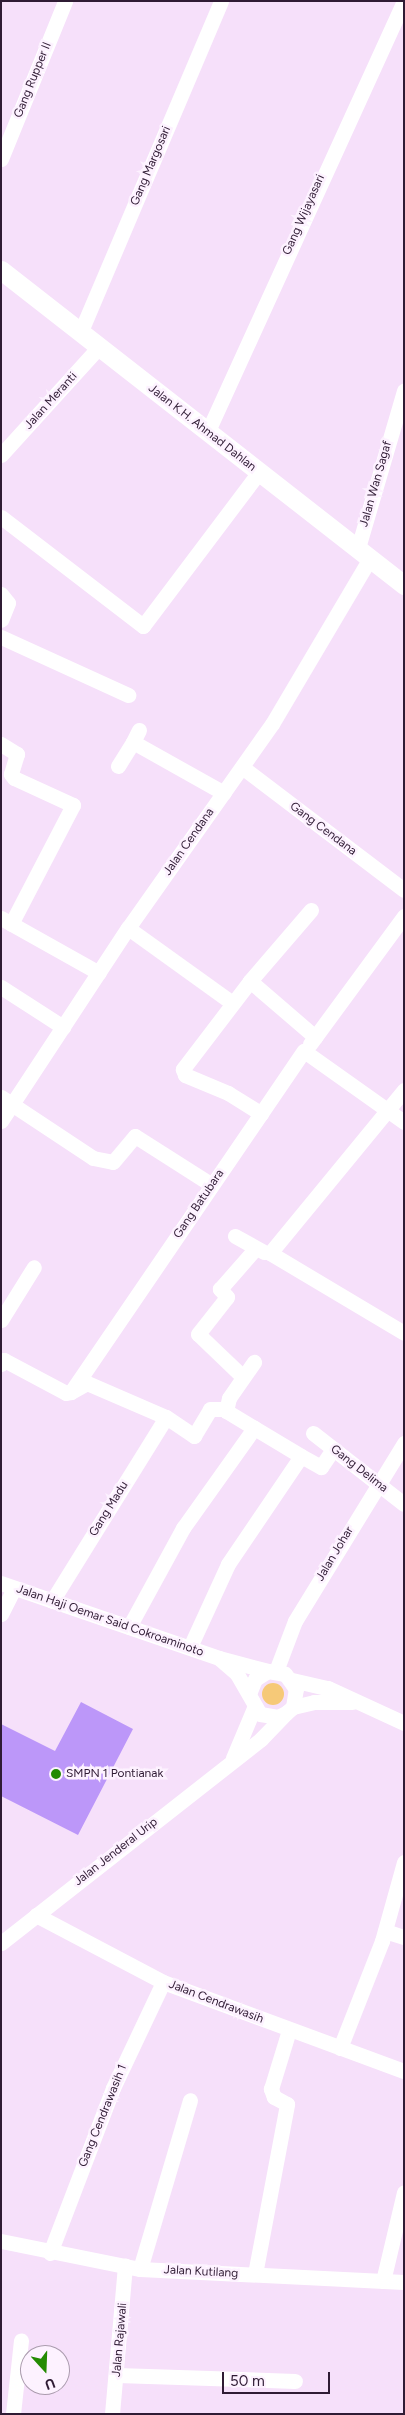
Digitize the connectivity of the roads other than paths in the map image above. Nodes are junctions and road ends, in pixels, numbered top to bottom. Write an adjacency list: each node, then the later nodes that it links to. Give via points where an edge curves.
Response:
1 (65, 1): 4 (street, Gang Rupper II)
2 (221, 1): 6 (street, Gang Margosari)
3 (404, 1): 9 (street, Gang Wijayasari)
4 (1, 159)
5 (1, 270): 6 (main road, Jalan K.H. Ahmad Dahlan)
6 (81, 332): 7 (main road, Jalan K.H. Ahmad Dahlan)
7 (100, 346): 9 (main road, Jalan K.H. Ahmad Dahlan); 10 (street, Jalan Meranti)
8 (404, 391): 13 (street, Jalan Wan Sagaf)
9 (208, 431): 11 (main road, Jalan K.H. Ahmad Dahlan)
10 (1, 455)
11 (259, 472): 12 (street, via 143,626); 13 (main road, Jalan K.H. Ahmad Dahlan)
12 (1, 517)
13 (364, 553): 14 (main road, Jalan K.H. Ahmad Dahlan); 21 (street, Jalan Cendana)
14 (404, 585)
15 (1, 594): 16 (street, via 8,603)
16 (1, 620)
17 (1, 637): 18 (street)
18 (128, 695)
19 (1, 744): 26 (street, via 17,754 11,774 14,778 74,805)
20 (118, 766): 22 (street, via 136,736)
21 (242, 767): 22 (street, Jalan Cendana); 23 (street, Gang Cendana)
22 (224, 793): 27 (street, Jalan Cendana)
23 (404, 890)
24 (311, 910): 29 (street)
25 (404, 916): 33 (street, Gang Batubara)
26 (6, 921): 28 (street)
27 (128, 928): 28 (street, Jalan Cendana); 31 (street)
28 (99, 973): 32 (street, Jalan Cendana)
29 (250, 980): 31 (street); 33 (street)
30 (1, 987): 32 (street)
31 (230, 1002): 38 (street, via 183,1071)
32 (63, 1027): 36 (street, Jalan Cendana)
33 (314, 1037): 34 (street, Gang Batubara)
34 (304, 1051): 37 (street); 38 (street, Gang Batubara)
35 (404, 1090): 37 (street)
36 (7, 1101): 39 (street, Jalan Cendana); 41 (street, via 93,1158 113,1162 135,1136)
37 (388, 1112): 40 (street); 44 (street)
38 (261, 1114): 41 (street, Gang Batubara)
39 (1, 1121)
40 (404, 1122)
41 (212, 1185): 51 (street, Gang Batubara)
42 (235, 1236): 43 (street)
43 (255, 1250): 44 (street); 50 (street, via 220,1290 227,1297 198,1334)
44 (270, 1253): 47 (street)
45 (34, 1267): 46 (street)
46 (1, 1320)
47 (404, 1333)
48 (2, 1360): 51 (street, via 66,1393)
49 (254, 1362): 50 (street)
50 (243, 1377): 52 (street)
51 (71, 1392): 53 (street, via 87,1383)
52 (225, 1409): 53 (street, via 210,1409 194,1436); 54 (street)
53 (166, 1417): 62 (street, Gang Madu)
54 (254, 1428): 58 (street); 64 (street, via 205,1493)
55 (313, 1433): 57 (street, Gang Delima)
56 (404, 1443): 59 (street, Jalan Johar)
57 (333, 1449): 58 (street, via 321,1467); 59 (street, Gang Delima)
58 (301, 1456): 65 (street, via 228,1564)
59 (378, 1484): 60 (street, Gang Delima); 67 (street, Jalan Johar, via 295,1621)
60 (404, 1504)
61 (7, 1586): 62 (street, Jalan Haji Oemar Said Cokroaminoto); 63 (street)
62 (52, 1601): 64 (street, Jalan Haji Oemar Said Cokroaminoto)
63 (1, 1614)
64 (129, 1627): 65 (street, Jalan Haji Oemar Said Cokroaminoto)
65 (190, 1647): 66 (street, Jalan Haji Oemar Said Cokroaminoto)
66 (219, 1658): 67 (street, Jalan Haji Oemar Said Cokroaminoto); 69 (street, via 237,1674)
67 (272, 1671): 68 (street); 69 (street, via 255,1679)
68 (292, 1680): 70 (street, via 328,1688); 71 (street, via 296,1689)
69 (252, 1701): 71 (street, via 269,1717); 73 (street)
70 (356, 1702): 71 (street, via 314,1702); 72 (street)
71 (289, 1710): 73 (street, Jalan Jenderal Urip)
72 (403, 1722)
73 (231, 1762): 75 (street, Jalan Jenderal Urip)
74 (404, 1862): 76 (street)
75 (36, 1915): 78 (street, Jalan Jenderal Urip); 79 (street, Jalan Cendrawasih)
76 (385, 1931): 77 (street); 81 (street)
77 (404, 1937)
78 (1, 1943)
79 (163, 1982): 80 (street, Jalan Cendrawasih); 86 (street, Gang Cendrawasih 1, via 113,2088)
80 (289, 2030): 81 (street, Jalan Cendrawasih); 88 (street, via 270,2089 274,2097 287,2104)
81 (340, 2048): 82 (street, Jalan Cendrawasih)
82 (404, 2071)
83 (190, 2100): 87 (street, Jalan Rajawali)
84 (404, 2192): 89 (street)
85 (1, 2241): 86 (street, Jalan Kutilang)
86 (50, 2253): 87 (street, Jalan Kutilang)
87 (133, 2267): 88 (street, Jalan Kutilang); 92 (street, Jalan Rajawali)
88 (255, 2274): 89 (street, Jalan Kutilang)
89 (383, 2281): 90 (street, Jalan Kutilang)
90 (404, 2282)
91 (21, 2340): 94 (street)
92 (117, 2375): 93 (street); 95 (street, Jalan Rajawali)
93 (295, 2381)
94 (12, 2414)
95 (112, 2414)

